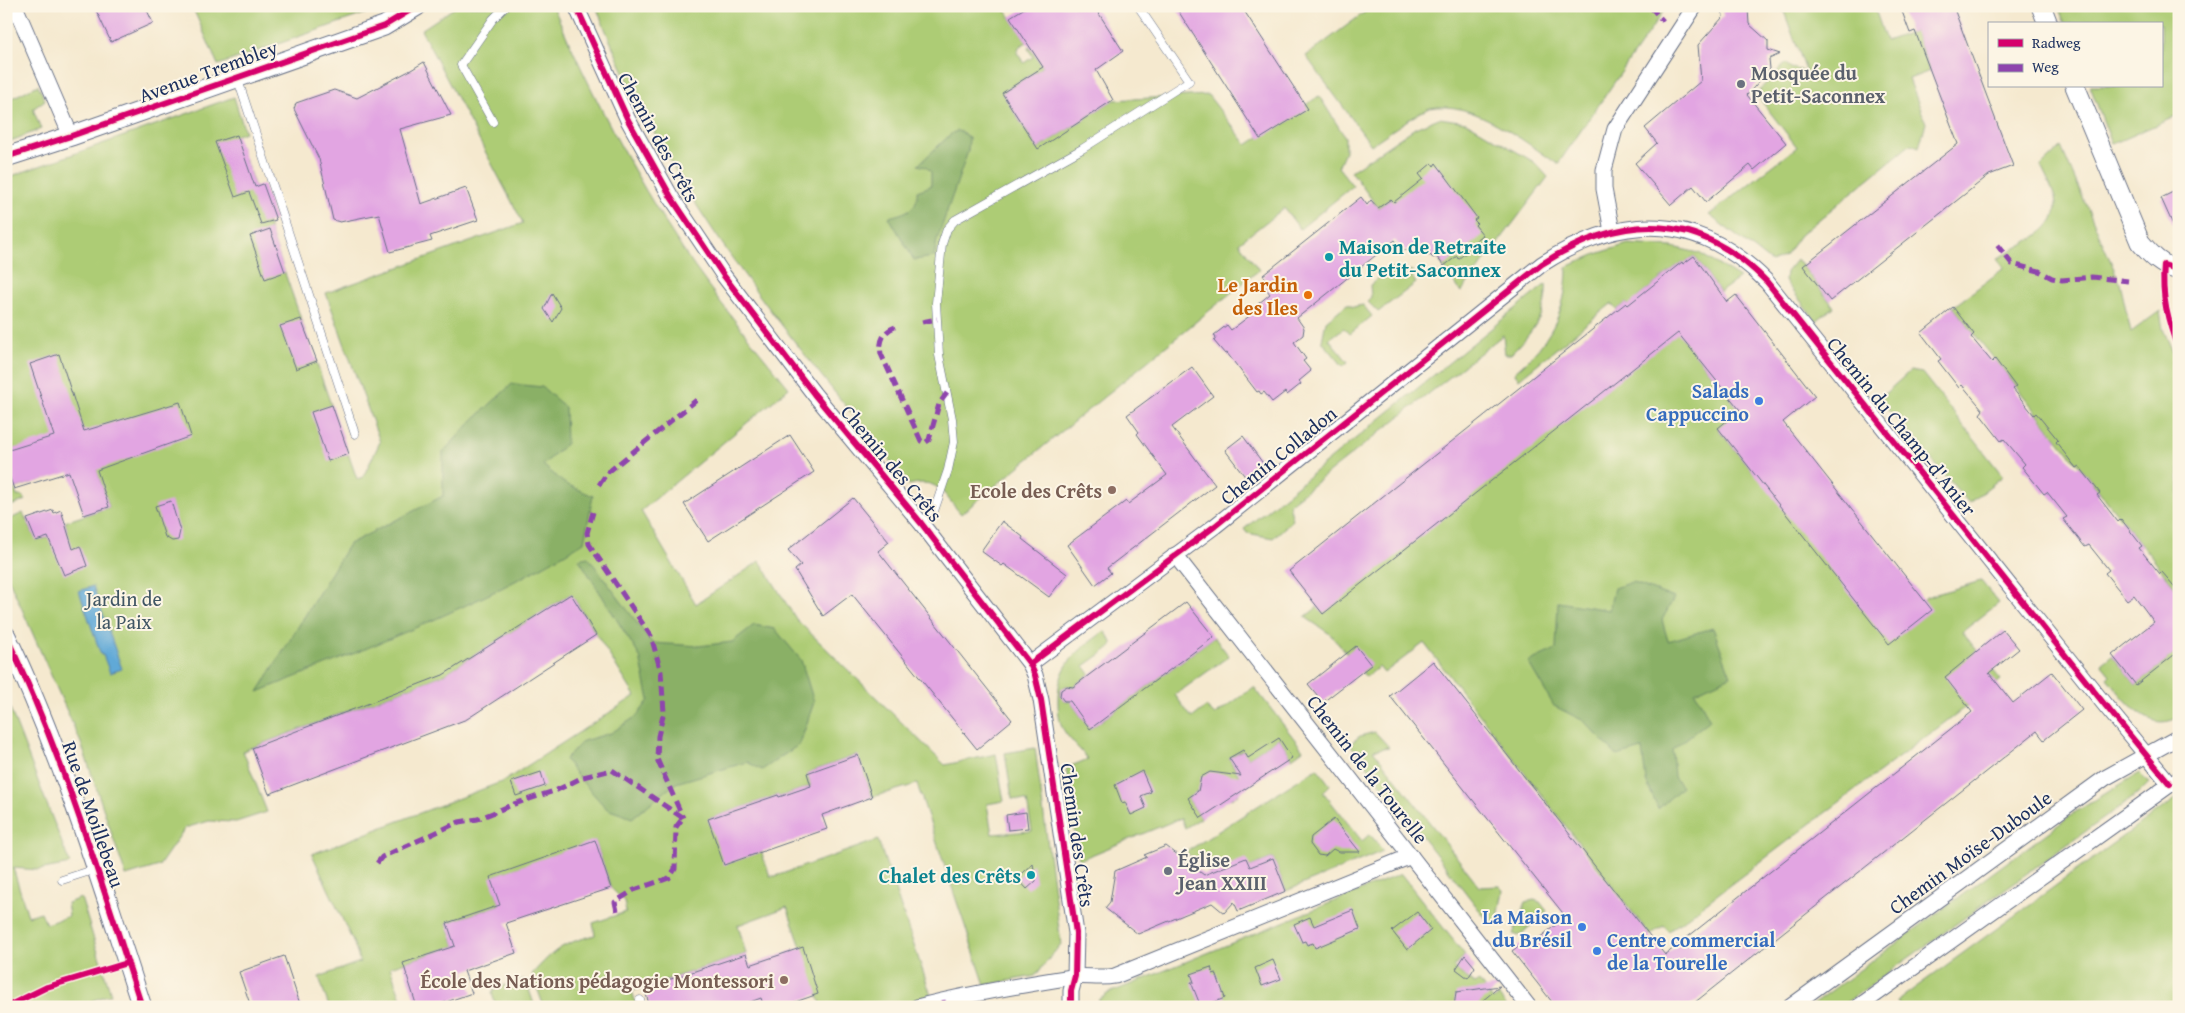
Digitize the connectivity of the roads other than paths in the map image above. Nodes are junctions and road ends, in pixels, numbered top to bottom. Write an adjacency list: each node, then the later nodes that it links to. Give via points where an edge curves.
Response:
1 (15, 6): 12 (street)
2 (417, 6): 9 (street, Avenue Trembley, via 384,26)
3 (506, 6): 11 (lane, via 462,64)
4 (576, 6): 18 (street, Chemin des Crêts, via 628,120 676,205 724,276 796,371)
5 (1138, 6): 18 (lane, via 1189,81 1082,149 956,220 947,229 942,244 936,303 940,355 954,442 934,511)
6 (1695, 6): 14 (street, via 1615,129 1604,170)
7 (2041, 6): 8 (street)
8 (2047, 22)
9 (237, 77): 12 (street, Avenue Trembley); 17 (lane)
10 (2075, 88): 16 (street, via 2140,242 2160,262)
11 (492, 122)
12 (71, 136): 13 (street, Avenue Trembley)
13 (6, 157)
14 (1612, 231): 15 (street, Chemin du Champ-d'Anier, via 1567,248); 23 (street, Chemin du Champ-d'Anier, via 1637,227 1685,232 1712,240 1756,270)
15 (1542, 264): 19 (street, Chemin Colladon)
16 (2179, 270)
17 (355, 434)
18 (921, 523): 21 (street, Chemin des Crêts)
19 (1175, 555): 21 (street, Chemin Colladon); 25 (street, Chemin de la Tourelle)
20 (6, 636): 26 (street, Rue de Moillebeau, via 53,746)
21 (1030, 664): 28 (street, Chemin des Crêts, via 1041,700 1076,933)
22 (2179, 737): 23 (street, Chemin Moïse-Duboule)
23 (2146, 754): 24 (street, Chemin du Champ-d'Anier); 34 (street, Chemin Moïse-Duboule, via 2105,778)
24 (2174, 781): 35 (street)
25 (1411, 856): 28 (street, via 1122,973 1101,978); 33 (street, Chemin de la Tourelle)
26 (96, 869): 27 (lane); 30 (street, Rue de Moillebeau)
27 (62, 880)
28 (1075, 976): 29 (street); 32 (street, Chemin des Crêts)
29 (944, 1003): 31 (street)
30 (142, 1007)
31 (917, 1007)
32 (1070, 1007)
33 (1529, 1007)
34 (1790, 1007)
35 (1858, 1007)

